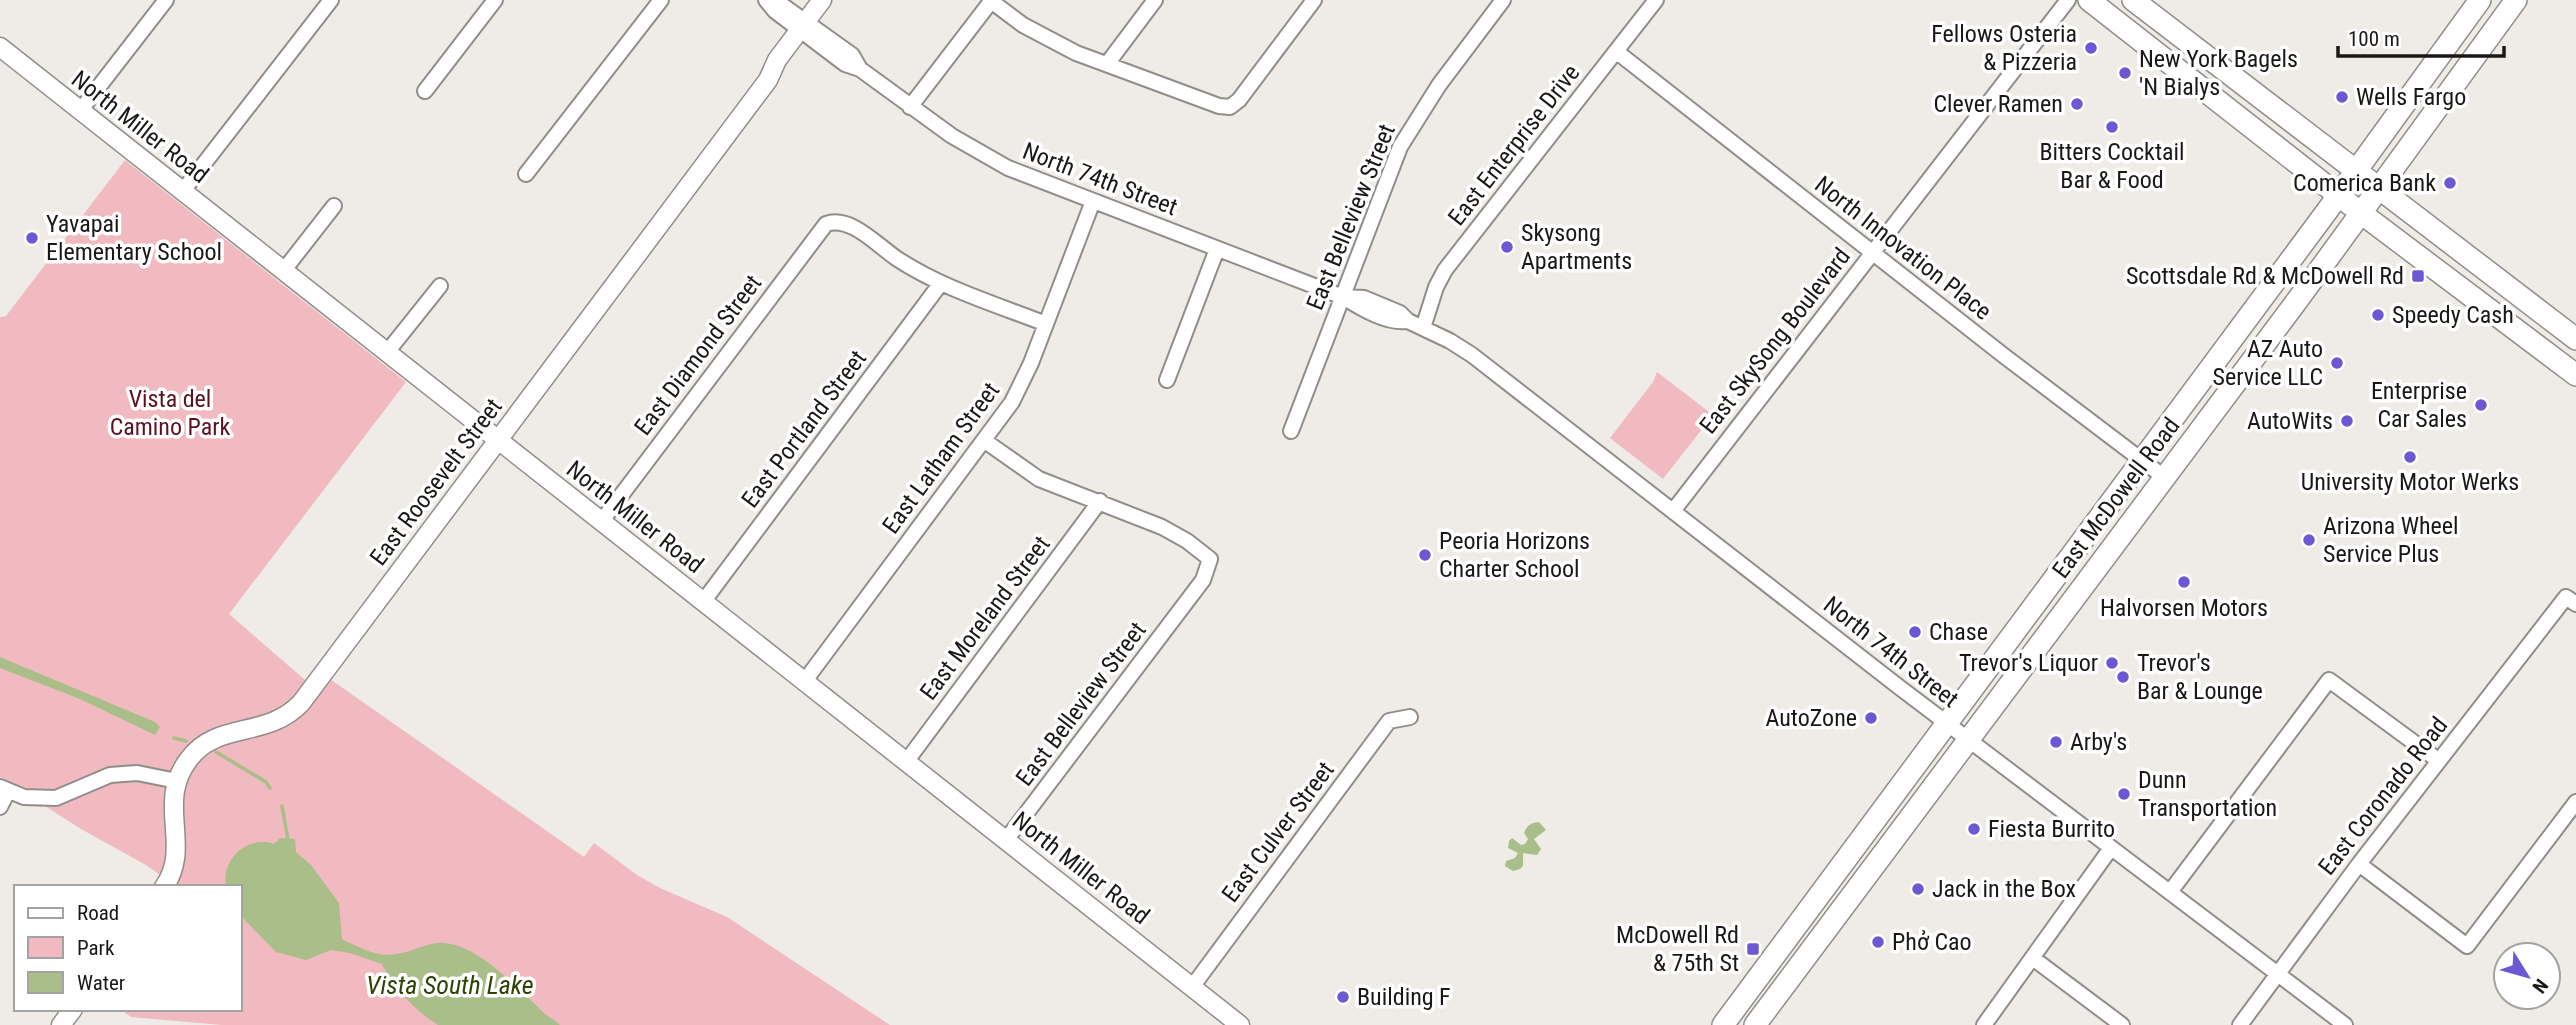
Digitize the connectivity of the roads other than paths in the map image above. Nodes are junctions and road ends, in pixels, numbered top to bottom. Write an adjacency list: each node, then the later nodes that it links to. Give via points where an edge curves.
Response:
1 (166, 0): 25 (street)
2 (331, 0): 29 (street)
3 (495, 0): 23 (street)
4 (662, 0): 27 (street)
5 (766, 0): 19 (street, North 74th Street, via 775,11)
6 (775, 0): 19 (street, North 74th Street)
7 (822, 0): 19 (street, East Roosevelt Street)
8 (833, 0): 19 (street, East Roosevelt Street)
9 (1155, 0): 22 (street)
10 (1314, 0): 22 (street, via 1230,107)
11 (1503, 0): 39 (street, East Belleview Street, via 1400,146)
12 (1657, 0): 21 (street, East Enterprise Drive)
13 (2068, 0): 35 (street, East SkySong Boulevard)
14 (2089, 0): 30 (main road)
15 (2133, 0): 26 (main road)
16 (2480, 0): 26 (main road, East McDowell Road)
17 (2516, 0): 28 (main road, East McDowell Road)
18 (991, 1): 22 (street, via 1044,38); 24 (street)
19 (807, 28): 24 (street, North 74th Street, via 845,64 860,69); 47 (street, East Roosevelt Street, via 786,66 768,80)
20 (0, 47): 25 (street, North Miller Road)
21 (1617, 52): 35 (street, North Innovation Place); 41 (street, East Enterprise Drive, via 1445,270)
22 (1107, 64)
23 (425, 91)
24 (910, 107): 31 (street, North 74th Street, via 1008,168)
25 (80, 111): 29 (street, North Miller Road)
26 (2356, 170): 28 (main road); 30 (main road, East McDowell Road)
27 (526, 174)
28 (2380, 189): 33 (main road, East McDowell Road); 42 (main road)
29 (182, 192): 36 (street, North Miller Road)
30 (2339, 195): 33 (main road); 49 (main road, East McDowell Road)
31 (1093, 201): 34 (street, North 74th Street); 40 (street, East Latham Street)
32 (334, 206): 36 (street)
33 (2361, 214): 44 (main road); 50 (main road, East McDowell Road)
34 (1216, 249): 39 (street, North 74th Street); 45 (street)
35 (1872, 252): 49 (street, North Innovation Place); 52 (street, East SkySong Boulevard)
36 (284, 270): 43 (street, North Miller Road)
37 (942, 283): 40 (street); 53 (street, East Diamond Street, via 850,225 826,224); 55 (street, East Portland Street)
38 (440, 286): 43 (street)
39 (1343, 296): 41 (street, North 74th Street, via 1364,298); 46 (street, East Belleview Street)
40 (1045, 324): 48 (street, East Latham Street, via 1012,402)
41 (1423, 327): 52 (street, North 74th Street, via 1482,362)
42 (2576, 339)
43 (388, 351): 47 (street, North Miller Road)
44 (2576, 375)
45 (1167, 380)
46 (1291, 431)
47 (499, 439): 53 (street, North Miller Road); 62 (street, East Roosevelt Street, via 296,709 270,724 209,742 189,759)
48 (985, 441): 51 (street, via 1039,479); 56 (street, East Latham Street)
49 (2141, 460): 50 (street, North Innovation Place); 58 (main road, East McDowell Road)
50 (2164, 477): 59 (main road, East McDowell Road)
51 (1100, 501): 61 (street, East Moreland Street); 66 (street, East Belleview Street, via 1162,527 1210,559 1203,580)
52 (1673, 511): 58 (street, North 74th Street)
53 (601, 522): 55 (street, North Miller Road)
54 (2571, 600): 60 (street, East Coronado Road)
55 (703, 602): 56 (street, North Miller Road)
56 (804, 682): 61 (street, North Miller Road)
57 (1410, 717): 73 (street, East Culver Street, via 1389,721)
58 (1946, 723): 59 (street, North 74th Street); 75 (main road, East McDowell Road)
59 (1968, 739): 67 (street, North 74th Street); 76 (main road, East McDowell Road)
60 (2439, 761): 68 (street, East Coronado Road); 70 (street, via 2329,680)
61 (906, 762): 66 (street, North Miller Road)
62 (177, 781): 63 (street, via 137,773 110,775 56,799 35,799); 69 (street, East Roosevelt Street, via 172,807 175,864)
63 (4, 789): 65 (street)
64 (2576, 802): 68 (street, via 2468,946)
65 (0, 807)
66 (1006, 841): 73 (street, North Miller Road)
67 (2111, 848): 70 (street, North 74th Street); 71 (street)
68 (2359, 864): 72 (street, East Coronado Road)
69 (165, 885)
70 (2170, 892): 72 (street, North 74th Street)
71 (2034, 959): 77 (street); 78 (street)
72 (2277, 974): 79 (street, East Coronado Road); 80 (street, North 74th Street)
73 (1192, 987): 74 (street, North Miller Road)
74 (1240, 1025)
75 (1723, 1025)
76 (1755, 1025)
77 (1984, 1025)
78 (2122, 1025)
79 (2240, 1025)
80 (2345, 1025)

